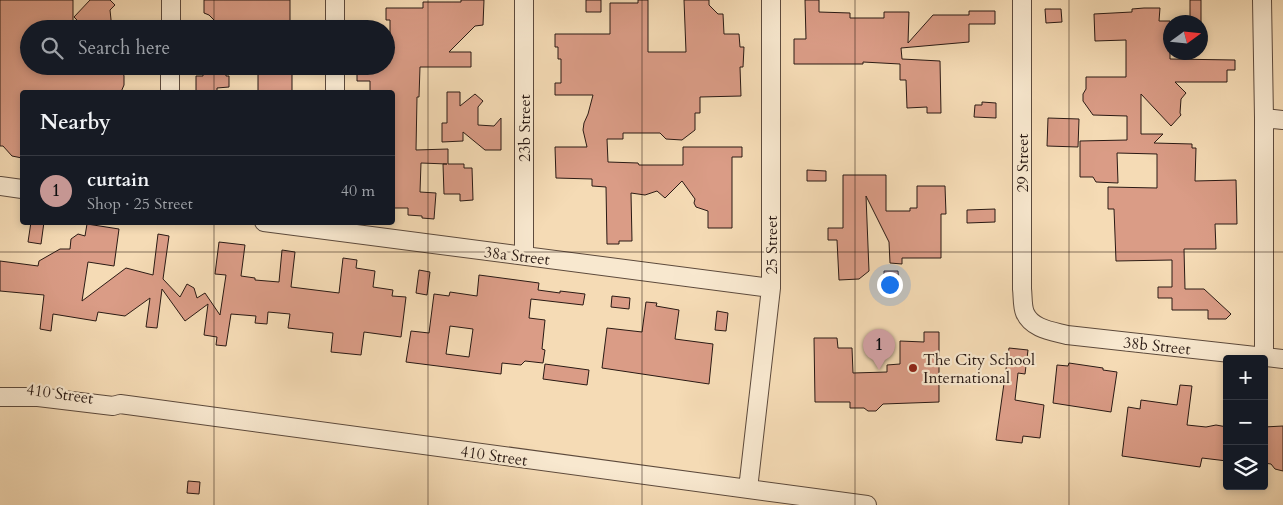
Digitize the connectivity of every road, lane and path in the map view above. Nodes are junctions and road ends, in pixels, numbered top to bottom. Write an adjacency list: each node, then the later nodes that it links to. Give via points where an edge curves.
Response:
1 (171, 0): 7 (street)
2 (335, 0): 8 (street)
3 (524, 0): 19 (street, 23b Street)
4 (771, 0): 20 (street, 25 Street)
5 (1022, 0): 21 (street, 29 Street, via 1022,289 1025,312)
6 (1262, 0): 13 (street)
7 (171, 20)
8 (335, 20)
9 (170, 75): 11 (street)
10 (335, 75): 12 (street)
11 (170, 90)
12 (334, 90)
13 (1264, 118): 14 (street); 23 (street)
14 (1283, 120)
15 (0, 186): 16 (street)
16 (20, 189)
17 (306, 225): 18 (street, 38a Street)
18 (334, 227): 19 (street, 38a Street)
19 (524, 255): 20 (street, 38a Street)
20 (771, 288): 29 (street, 25 Street)
21 (1032, 323): 22 (street, 38b Street, via 1067,335)
22 (1246, 355)
23 (1264, 355)
24 (1268, 357): 25 (street, 38b Street)
25 (1283, 359)
26 (0, 385): 28 (street, 410 Street)
27 (0, 397): 28 (street, 410 Street)
28 (120, 404): 29 (street, 410 Street)
29 (748, 489): 30 (street, 410 Street)
30 (867, 505)

